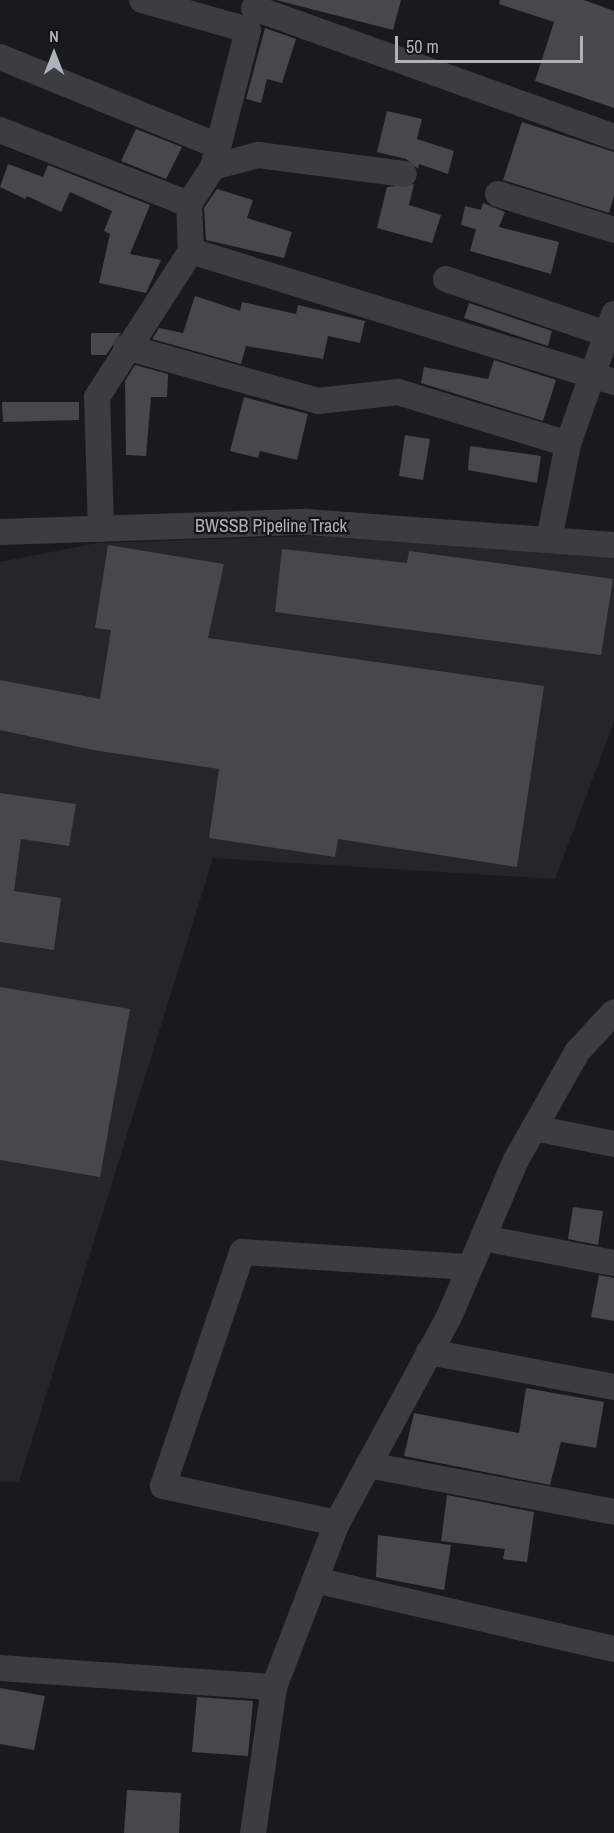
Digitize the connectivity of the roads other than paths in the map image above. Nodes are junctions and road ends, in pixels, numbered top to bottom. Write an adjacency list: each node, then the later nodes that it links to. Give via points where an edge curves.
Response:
1 (142, 0): 2 (street)
2 (252, 13): 5 (street); 6 (street)
3 (0, 57): 6 (street)
4 (0, 130): 9 (street)
5 (614, 137)
6 (216, 156): 7 (street, via 258,155); 9 (street)
7 (404, 174)
8 (498, 194): 10 (street)
9 (189, 204): 11 (street)
10 (614, 230)
11 (191, 251): 14 (street); 15 (street)
12 (446, 279): 13 (street)
13 (611, 324): 15 (street)
14 (126, 347): 16 (street, via 318,401 398,392); 17 (street, via 97,397)
15 (603, 377): 16 (street)
16 (568, 444): 19 (street)
17 (101, 529): 18 (street, BWSSB Pipeline Track); 19 (street, BWSSB Pipeline Track, via 307,522)
18 (0, 532)
19 (549, 540): 20 (street, BWSSB Pipeline Track)
20 (614, 545)
21 (614, 1012): 22 (street, via 578,1052)
22 (534, 1128): 23 (street); 24 (street)
23 (614, 1144)
24 (483, 1238): 25 (street); 26 (street)
25 (614, 1263)
26 (470, 1267): 27 (street); 31 (street, via 242,1252 163,1486)
27 (429, 1352): 28 (street); 29 (street)
28 (614, 1388)
29 (368, 1465): 30 (street); 31 (street)
30 (614, 1512)
31 (337, 1523): 32 (street)
32 (315, 1580): 33 (street); 35 (street)
33 (614, 1649)
34 (0, 1668): 35 (street)
35 (274, 1687): 36 (street)
36 (253, 1833)

